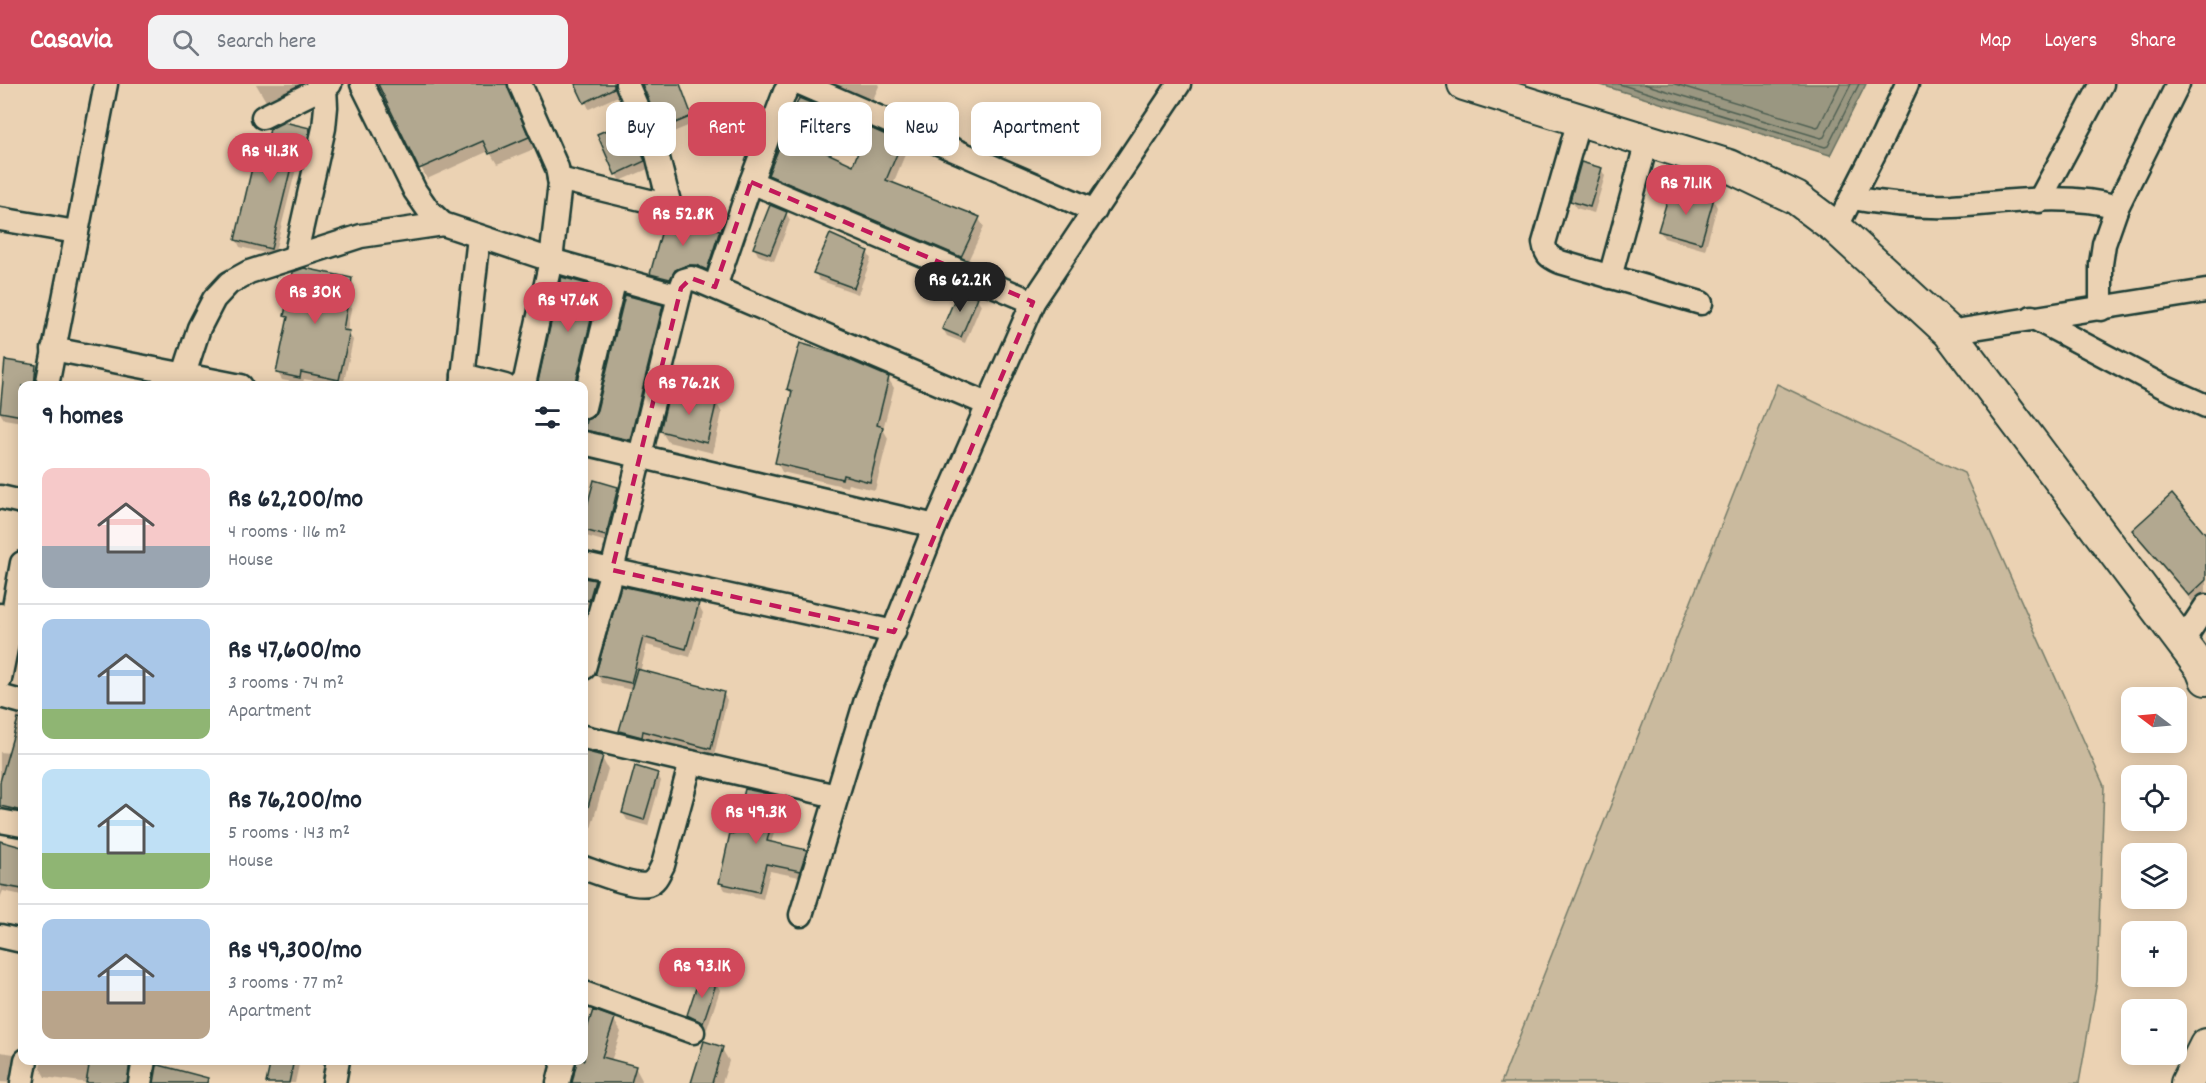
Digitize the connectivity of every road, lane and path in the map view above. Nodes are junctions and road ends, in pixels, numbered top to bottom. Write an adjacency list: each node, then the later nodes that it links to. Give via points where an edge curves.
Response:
1 (106, 84): 25 (street)
2 (362, 84): 23 (street, via 415,191)
3 (520, 84): 16 (street)
4 (627, 84): 16 (street, via 657,154 670,206)
5 (791, 84): 17 (street)
6 (802, 84): 21 (street)
7 (1179, 84): 21 (street)
8 (1464, 84): 14 (main road)
9 (1907, 84): 18 (street)
10 (2102, 84): 19 (street)
11 (2178, 84): 20 (street)
12 (327, 85): 13 (street); 27 (street, via 324,128)
13 (263, 117)
14 (1579, 120): 15 (main road); 29 (street, via 1544,243 1550,258)
15 (1647, 141): 24 (main road, via 1729,166 1796,198); 29 (street)
16 (559, 179): 28 (street)
17 (751, 182): 31 (street); 34 (street)
18 (1852, 198): 19 (street, via 1906,206); 24 (street)
19 (2039, 201): 20 (street, via 2082,200)
20 (2117, 207): 36 (street, via 2104,244)
21 (1095, 211): 34 (street)
22 (0, 219): 25 (street)
23 (443, 224): 26 (street); 27 (street, via 361,236)
24 (1836, 228): 38 (main road)
25 (76, 232): 39 (street)
26 (479, 237): 28 (street); 41 (street)
27 (295, 257): 40 (street, via 229,283 214,299 199,328)
28 (551, 260): 30 (street); 44 (street)
29 (1610, 277): 35 (street)
30 (615, 278): 33 (street); 45 (street)
31 (716, 287): 33 (street, via 691,278 684,280); 46 (street)
32 (2206, 291): 36 (street)
33 (679, 297): 49 (street)
34 (1033, 302): 46 (street)
35 (1701, 303)
36 (2101, 309): 37 (street)
37 (2032, 317): 38 (street); 47 (street)
38 (1949, 332): 59 (main road)
39 (53, 349): 40 (street); 42 (street)
40 (184, 374): 43 (street)
41 (462, 380)
42 (48, 381)
43 (217, 381)
44 (524, 381)
45 (588, 390)
46 (987, 404): 52 (street)
47 (2206, 406)
48 (588, 445): 49 (street)
49 (640, 457): 52 (street); 54 (street)
50 (0, 497): 51 (street)
51 (18, 501)
52 (935, 526): 58 (street)
53 (588, 565): 54 (street)
54 (612, 570): 58 (street); 60 (street)
55 (18, 576): 57 (street)
56 (2206, 606): 59 (street)
57 (6, 616): 61 (street)
58 (894, 632): 67 (street, via 866,700)
59 (2182, 642): 62 (main road)
60 (588, 654)
61 (0, 678)
62 (2206, 679)
63 (0, 696): 64 (street)
64 (18, 701)
65 (588, 738): 66 (street)
66 (691, 762): 67 (street); 70 (street, via 656,879 648,884 633,883)
67 (836, 796): 71 (street)
68 (0, 821): 69 (street)
69 (18, 824)
70 (588, 869)
71 (801, 915)
72 (0, 936): 73 (street)
73 (18, 940)
74 (588, 994): 75 (street)
75 (693, 1032)
76 (2206, 1045): 85 (main road)
77 (25, 1065): 81 (street)
78 (143, 1065): 82 (street)
79 (337, 1065): 83 (street)
80 (563, 1065): 84 (street)
81 (22, 1083)
82 (140, 1083)
83 (334, 1083)
84 (558, 1083)
85 (2187, 1083)

